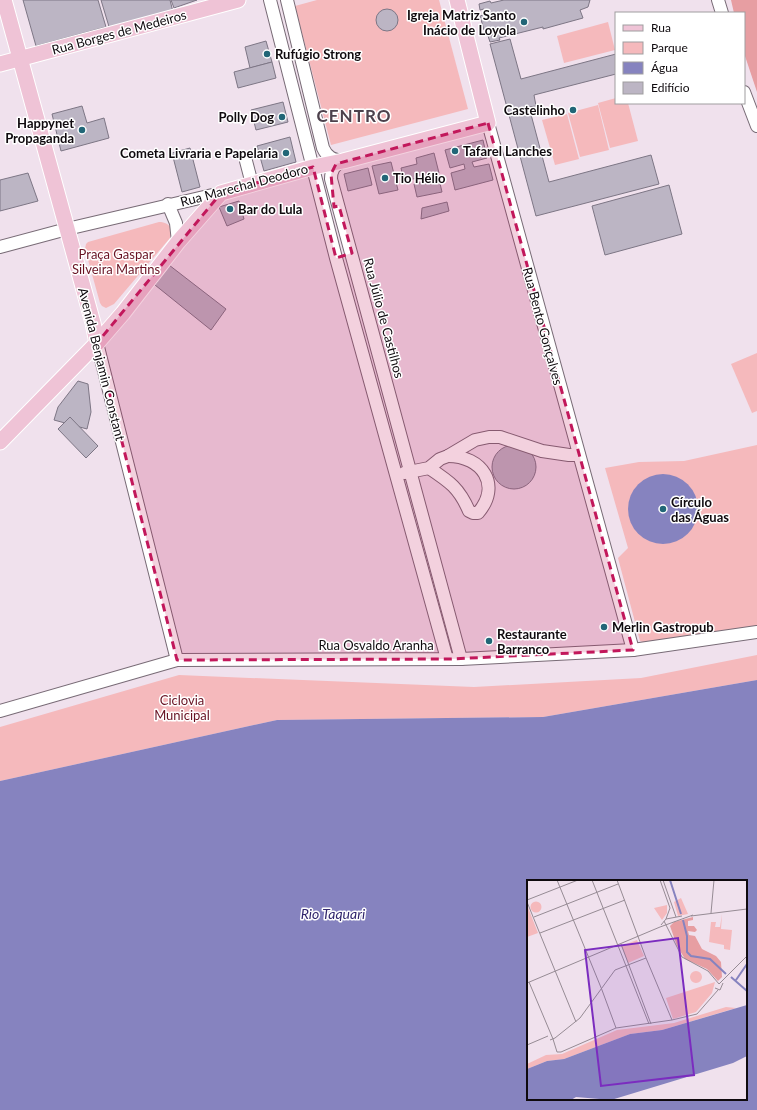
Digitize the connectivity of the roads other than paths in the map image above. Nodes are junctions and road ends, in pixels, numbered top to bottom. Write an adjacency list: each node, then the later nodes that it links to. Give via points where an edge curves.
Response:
1 (4, 0): 8 (main road, Avenida Benjamin Constant)
2 (238, 0): 8 (main road, Rua Borges de Medeiros)
3 (270, 0): 15 (street)
4 (287, 0): 14 (street, via 325,154)
5 (457, 0): 11 (main road, Rua Bento Gonçalves)
6 (718, 0): 7 (street)
7 (722, 12)
8 (20, 58): 9 (main road, Rua Borges de Medeiros); 19 (main road, Avenida Benjamin Constant)
9 (0, 64)
10 (745, 95): 12 (street)
11 (488, 123): 14 (main road, Rua Marechal Deodoro); 31 (street, Rua Bento Gonçalves)
12 (757, 126)
13 (246, 161): 16 (street)
14 (343, 161): 15 (main road, Rua Marechal Deodoro); 22 (street, Rua Júlio de Castilhos, via 336,164 331,174)
15 (313, 167): 16 (main road, Rua Marechal Deodoro); 23 (street)
16 (252, 184): 17 (main road, Rua Marechal Deodoro)
17 (221, 192): 18 (street, Rua Marechal Deodoro); 20 (main road)
18 (168, 204): 19 (street, Rua Marechal Deodoro); 20 (street, via 176,223)
19 (67, 229): 21 (street, Rua Marechal Deodoro); 25 (main road, Avenida Benjamin Constant)
20 (178, 242): 24 (main road)
21 (0, 246)
22 (352, 253): 23 (street); 28 (street, Rua Júlio de Castilhos)
23 (336, 258): 29 (street)
24 (123, 313): 25 (main road, via 101,324); 26 (main road)
25 (93, 323): 26 (main road, Avenida Benjamin Constant); 27 (main road)
26 (97, 343): 27 (main road); 42 (street, Avenida Benjamin Constant)
27 (86, 354): 30 (main road)
28 (382, 368): 29 (street); 34 (street, Rua Júlio de Castilhos)
29 (367, 371): 35 (street)
30 (0, 442)
31 (579, 455): 32 (street, via 542,451 500,437 489,437 475,440); 39 (street, Rua Bento Gonçalves)
32 (448, 456): 33 (street); 33 (street, via 468,460 484,471 488,496 478,513 469,511 463,497 452,484)
33 (430, 468): 34 (street)
34 (411, 471): 35 (street); 36 (street, Rua Júlio de Castilhos)
35 (396, 475): 37 (street)
36 (439, 576): 37 (street); 41 (street, Rua Júlio de Castilhos)
37 (424, 579): 40 (street)
38 (757, 632): 39 (street, Rua Osvaldo Aranha)
39 (633, 650): 41 (street, Rua Osvaldo Aranha)
40 (447, 659): 41 (street, Rua Osvaldo Aranha); 42 (street, Rua Osvaldo Aranha)
41 (461, 659)
42 (177, 660): 43 (street, Rua Osvaldo Aranha)
43 (0, 711)

